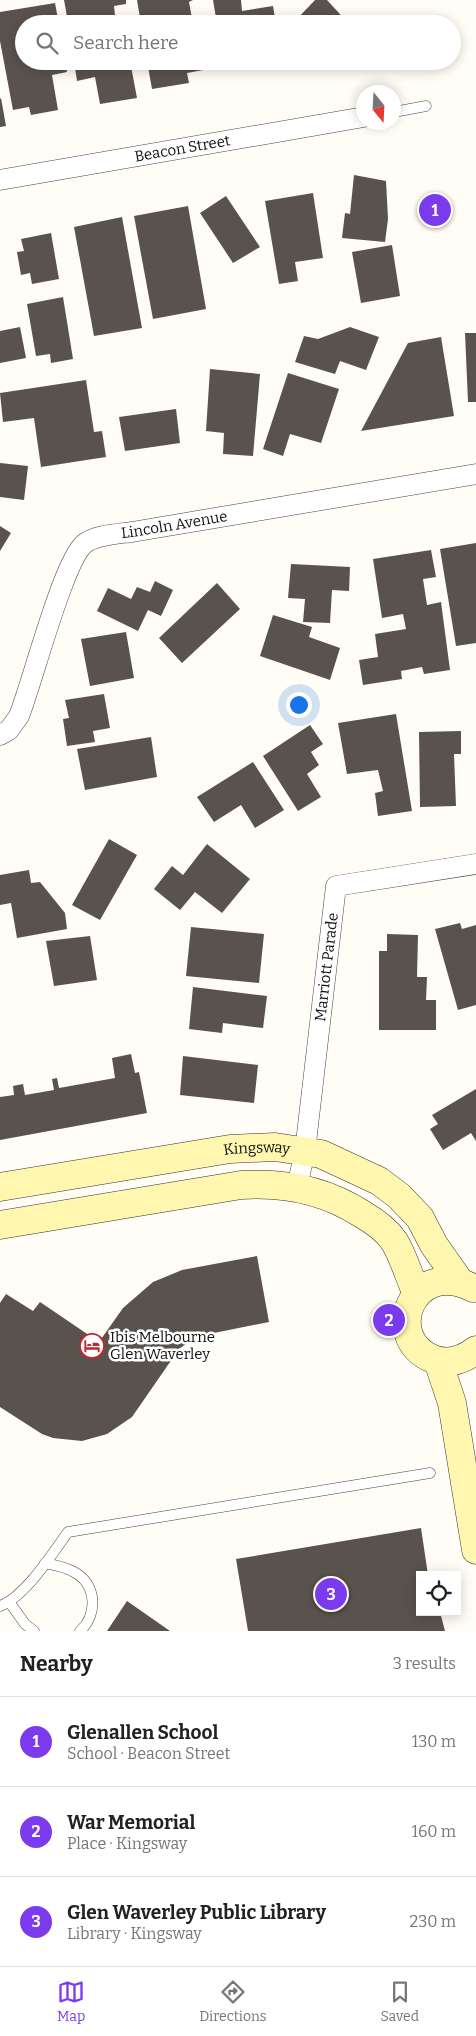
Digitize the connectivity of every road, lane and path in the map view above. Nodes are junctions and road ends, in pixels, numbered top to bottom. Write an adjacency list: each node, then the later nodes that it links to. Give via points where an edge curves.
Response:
1 (426, 106): 2 (lane)
2 (401, 111)
3 (356, 118): 4 (street, Beacon Street)
4 (0, 180)
5 (476, 474): 6 (street, Lincoln Avenue, via 132,532 85,543 78,550 64,583 19,716 9,730)
6 (0, 735)
7 (476, 864): 8 (street, Marriott Parade, via 336,886)
8 (305, 1151): 9 (street, Kingsway, via 275,1147 230,1149); 10 (street, Marriott Parade); 12 (street, Kingsway, via 322,1154 350,1166 399,1196 420,1218 434,1245)
9 (0, 1187)
10 (297, 1187): 11 (street, via 241,1185); 13 (street, via 345,1203 388,1233 398,1248)
11 (0, 1225)
12 (468, 1287): 13 (street, via 437,1281)
13 (417, 1294): 15 (street, via 407,1314 410,1338 422,1352)
14 (476, 1350): 15 (street, via 453,1362)
15 (438, 1361): 17 (street, via 452,1403)
16 (430, 1473): 18 (lane, via 68,1532)
17 (476, 1550)
18 (45, 1563): 19 (lane); 21 (lane, via 74,1571 86,1583 94,1601 93,1611 88,1624)
19 (5, 1604): 20 (lane)
20 (34, 1631)
21 (80, 1631)

